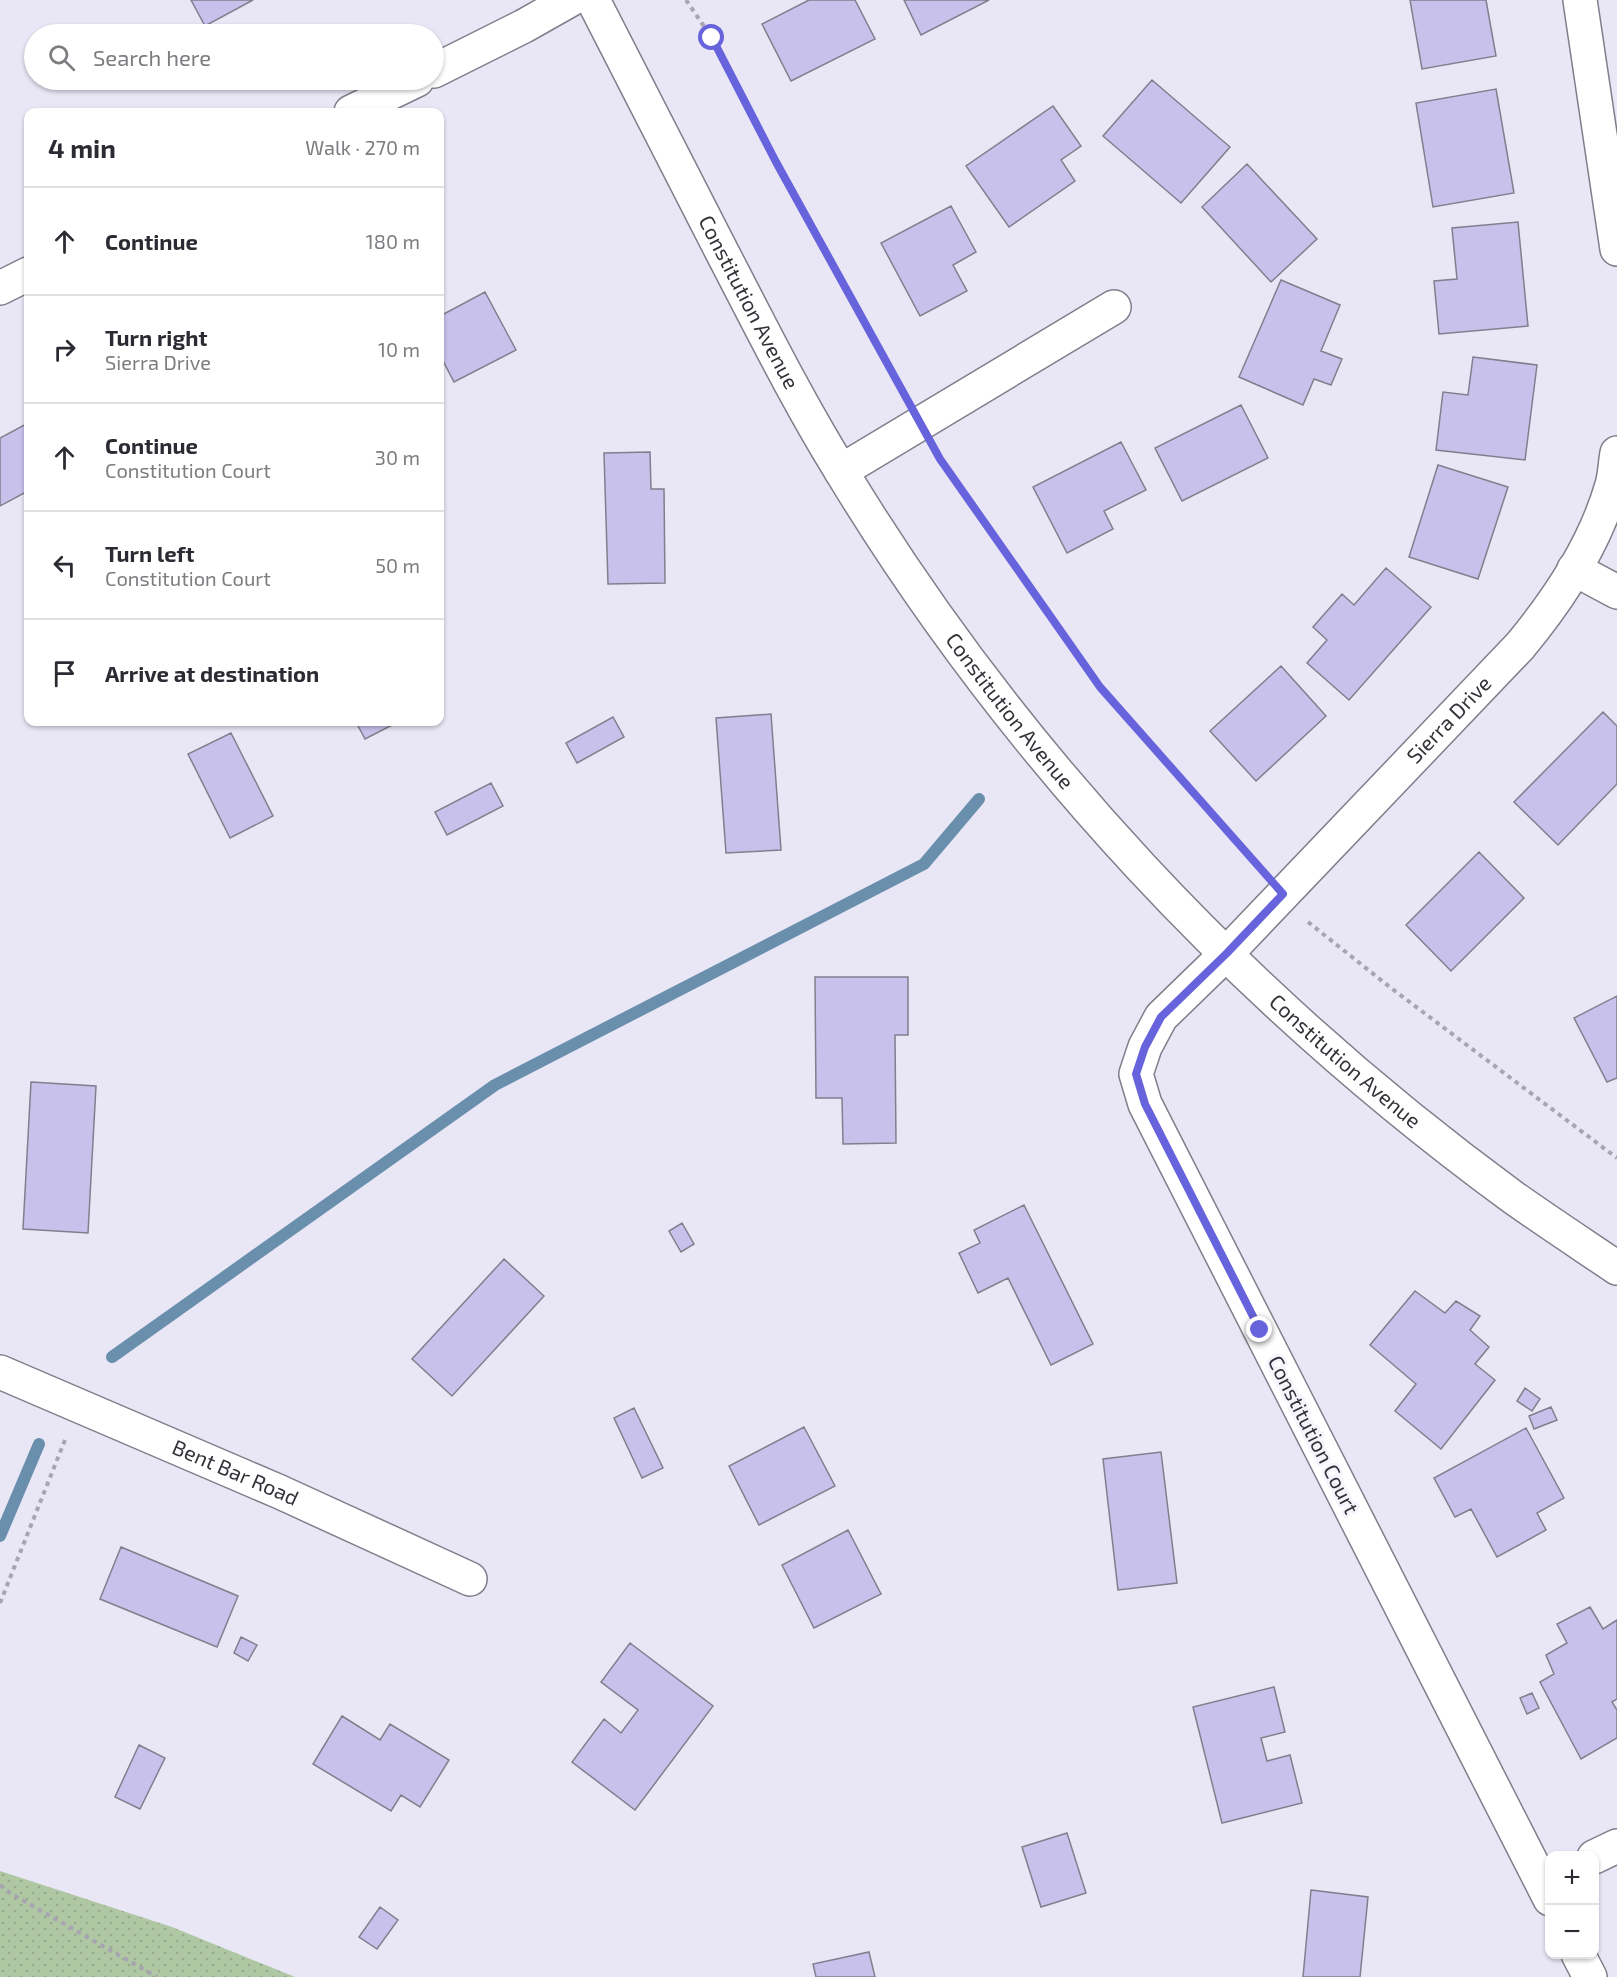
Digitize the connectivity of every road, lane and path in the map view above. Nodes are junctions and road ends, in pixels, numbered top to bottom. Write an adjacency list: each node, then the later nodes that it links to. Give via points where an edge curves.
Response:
1 (570, 0): 5 (street)
2 (593, 0): 14 (street, Constitution Avenue, via 775,355)
3 (686, 0): 12 (path, via 712,38)
4 (1580, 0): 8 (street)
5 (444, 66)
6 (396, 90): 7 (street)
7 (359, 108)
8 (1617, 249)
9 (24, 276): 10 (street)
10 (0, 288)
11 (1114, 307): 12 (street)
12 (920, 423): 14 (street); 17 (path, via 940,459 1100,687)
13 (1617, 453): 15 (street, Sierra Drive, via 1612,485 1595,530)
14 (840, 471): 18 (street, Constitution Avenue, via 926,602 999,702 1134,860)
15 (1574, 569): 16 (street); 17 (street, Sierra Drive, via 1550,609 1520,646)
16 (1617, 592)
17 (1283, 894): 18 (street, Sierra Drive); 19 (path, via 1308,922 1391,988)
18 (1227, 953): 20 (street, Constitution Avenue, via 1348,1065 1419,1123 1514,1197); 27 (street, Constitution Court, via 1161,1017 1136,1074 1145,1104)
19 (1617, 1158)
20 (1617, 1268)
21 (0, 1372): 22 (street, Bent Bar Road)
22 (78, 1406): 23 (street, Bent Bar Road); 24 (path)
23 (470, 1579)
24 (0, 1604)
25 (1617, 1846): 26 (street)
26 (1599, 1855)
27 (1545, 1884)
28 (0, 1885): 30 (path)
29 (1581, 1959): 31 (street)
30 (157, 1977)
31 (1590, 1977)

